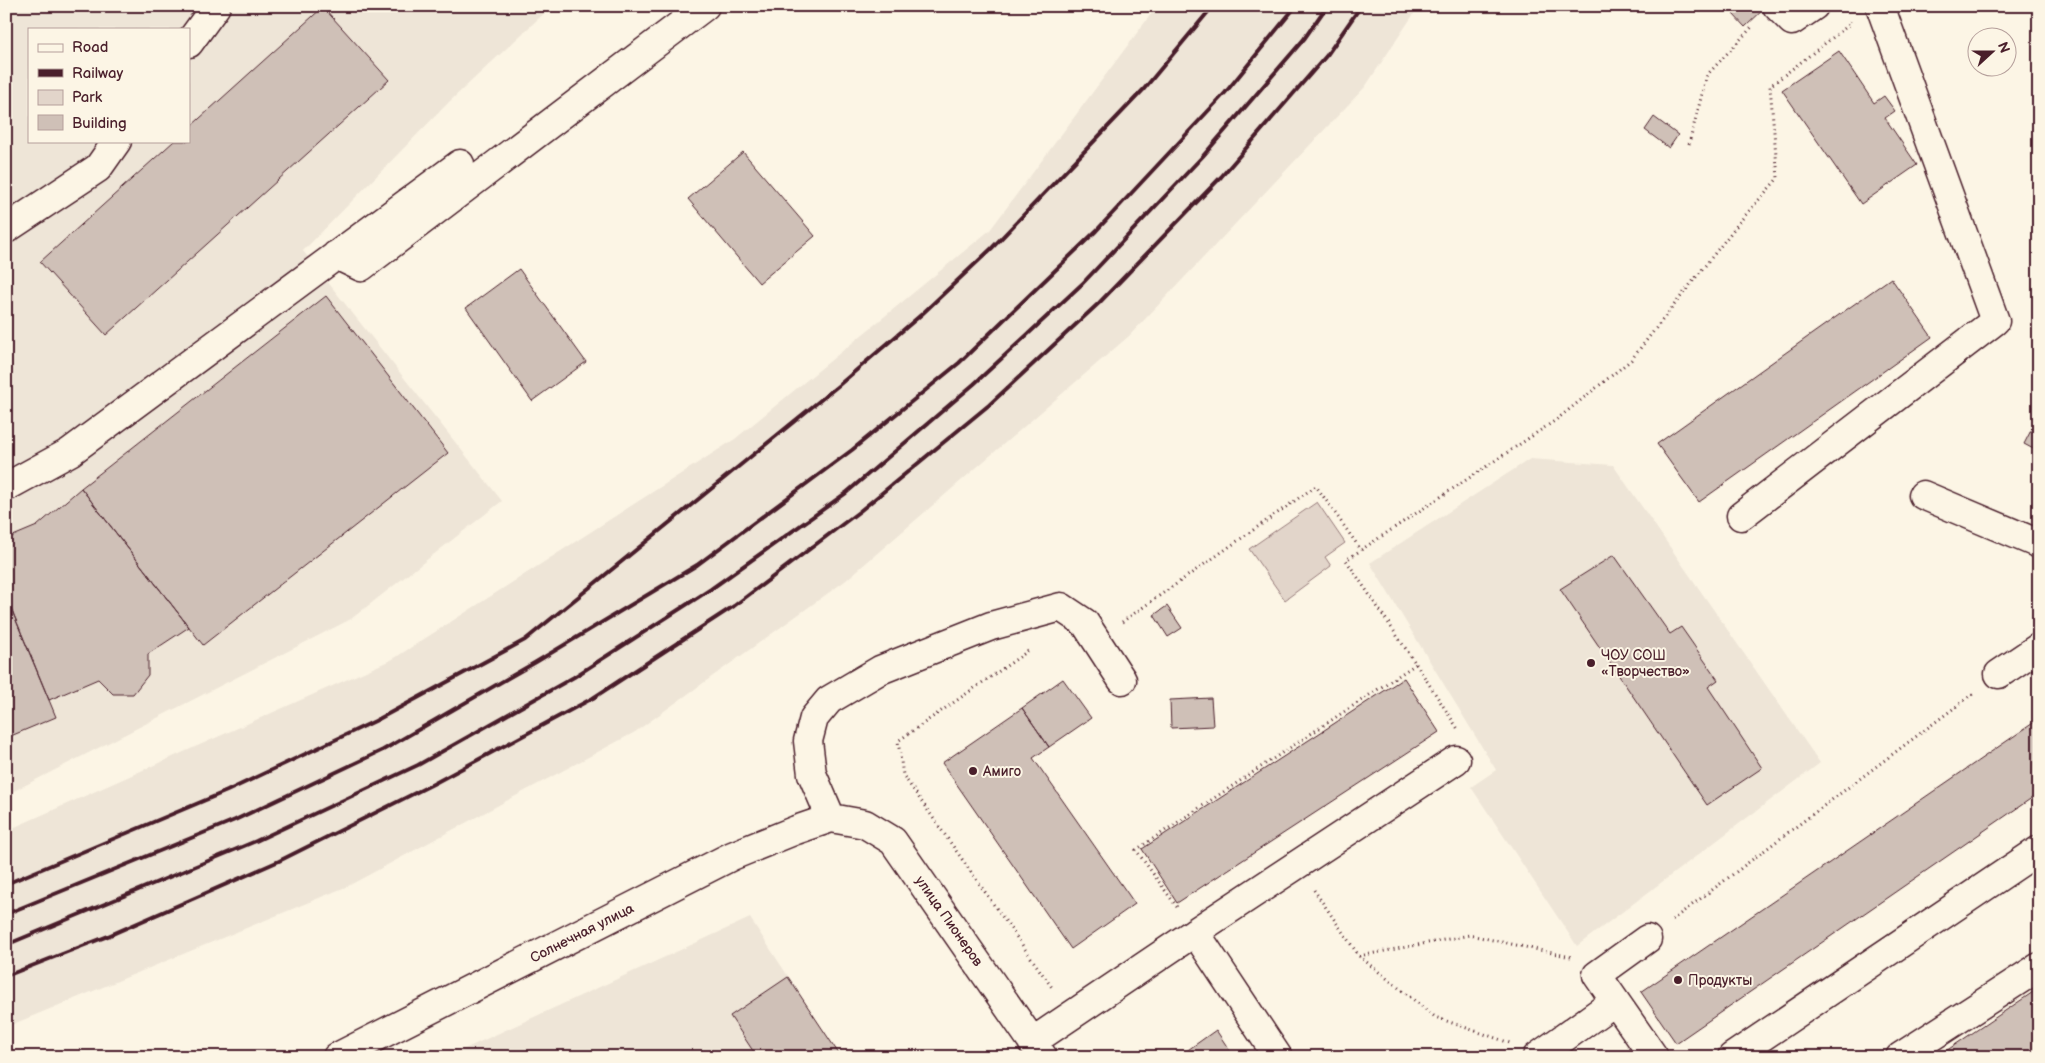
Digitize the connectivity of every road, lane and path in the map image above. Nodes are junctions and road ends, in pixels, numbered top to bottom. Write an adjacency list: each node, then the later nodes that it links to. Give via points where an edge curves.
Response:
1 (216, 6): 8 (street)
2 (704, 6): 13 (street, via 361,267)
3 (1777, 6): 4 (street, via 1792,21)
4 (1814, 6)
5 (1880, 6): 16 (street, via 1995,321)
6 (1852, 16): 18 (path, via 1849,25 1770,86 1778,178 1631,360 1556,420)
7 (1753, 27): 10 (path, via 1707,75)
8 (190, 42)
9 (116, 142): 12 (street, via 98,168)
10 (1689, 144)
11 (460, 164): 13 (street)
12 (6, 229)
13 (336, 255): 14 (street, via 70,452)
14 (6, 487)
15 (1923, 495): 17 (street)
16 (1741, 516)
17 (2039, 544)
18 (1361, 550): 19 (path, via 1316,486); 22 (path, via 1346,560)
19 (1096, 640): 24 (street); 26 (street, via 1085,623 1061,607 991,626 889,666 829,700 814,718 808,741 812,774)
20 (1035, 646): 35 (path, via 898,741 904,775)
21 (2039, 647): 23 (street)
22 (1416, 664): 25 (path, via 1472,751); 29 (path, via 1136,850)
23 (1999, 674): 30 (path)
24 (1122, 680)
25 (1456, 760): 28 (street)
26 (831, 818): 36 (street, улица Пионеров, via 865,824 893,841); 38 (street, Солнечная улица, via 732,856)
27 (2039, 850): 41 (street)
28 (1297, 864): 29 (street); 31 (path)
29 (1195, 932): 35 (street); 39 (street)
30 (1647, 939): 32 (street)
31 (1359, 956): 32 (path, via 1470,935 1572,958); 37 (path, via 1435,1017)
32 (1616, 960): 34 (street, via 1597,975)
33 (2039, 967): 42 (street)
34 (1614, 1002): 37 (street); 40 (street)
35 (1071, 1015): 36 (street)
36 (1038, 1049)
37 (1539, 1056)
38 (337, 1057)
39 (1278, 1057)
40 (1654, 1057)
41 (1732, 1057)
42 (1900, 1057)

